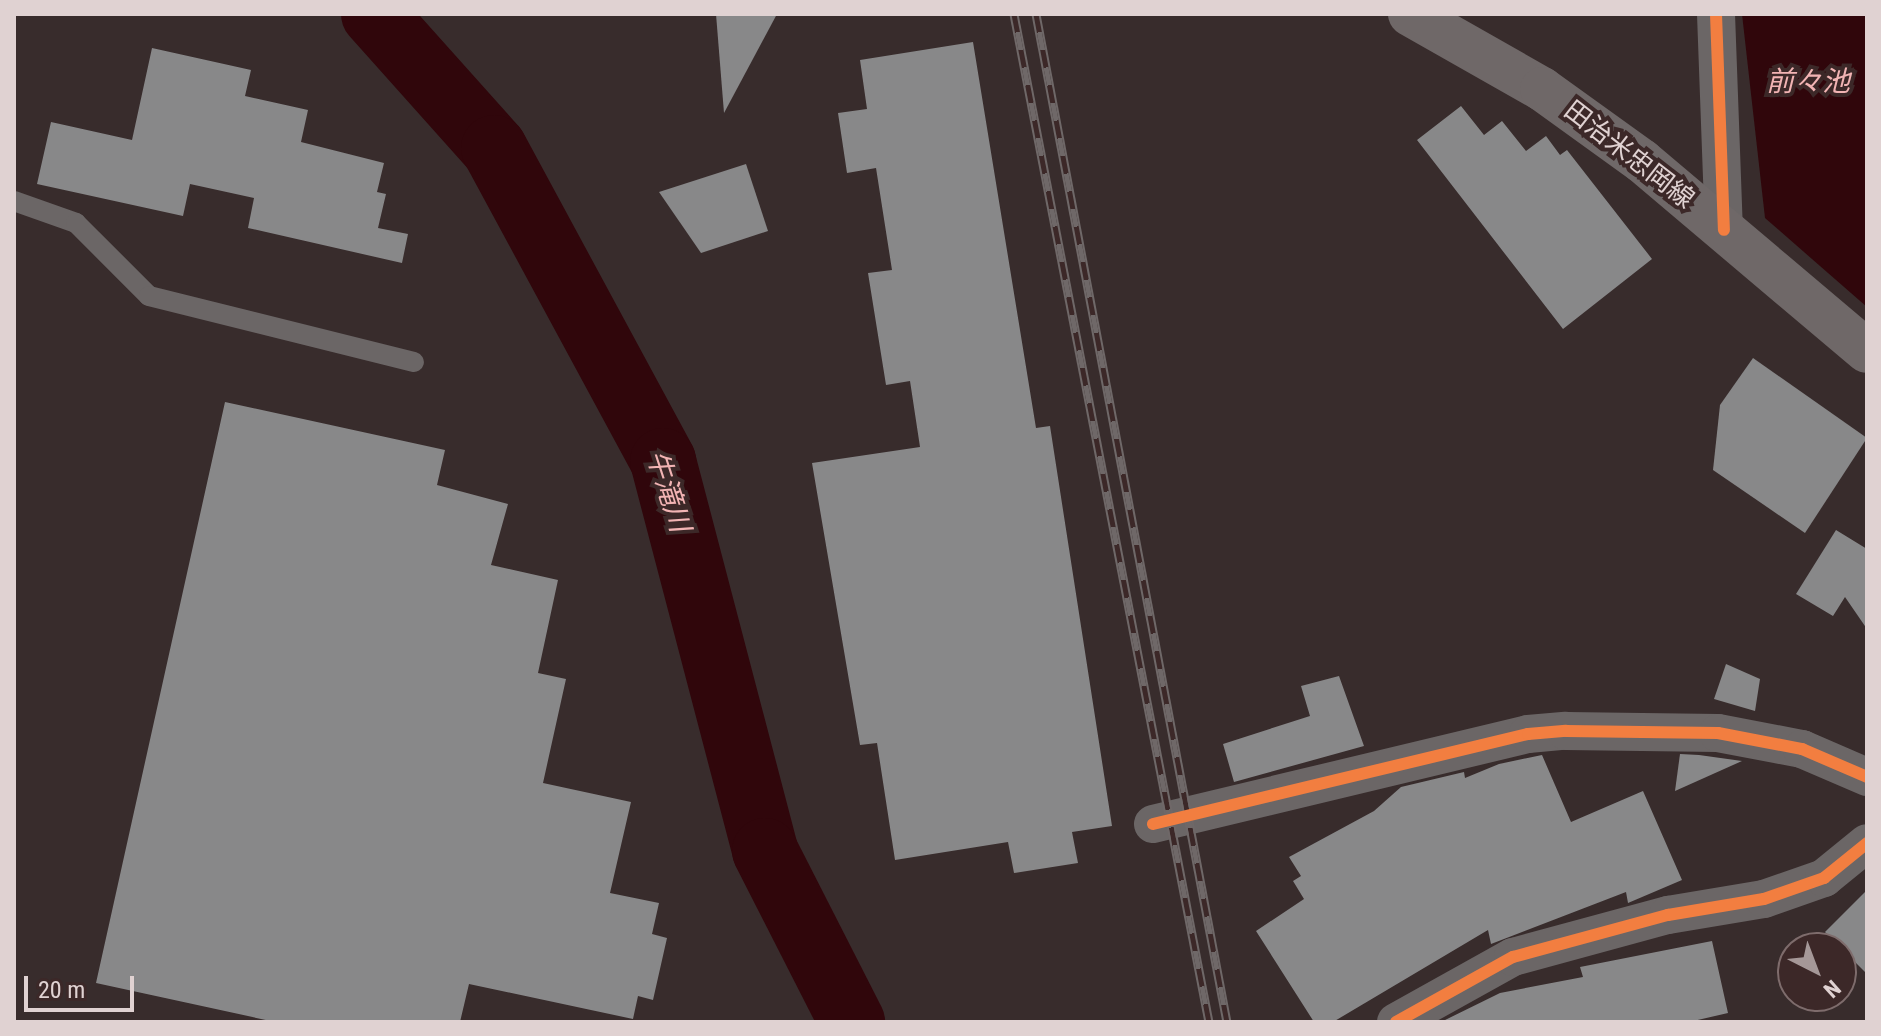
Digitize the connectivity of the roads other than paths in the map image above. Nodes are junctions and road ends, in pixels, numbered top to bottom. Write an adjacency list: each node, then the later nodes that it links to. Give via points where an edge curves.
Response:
1 (1410, 14): 4 (main road, 田治米忠岡線, via 1542,89)
2 (1716, 14): 4 (street)
3 (14, 201): 6 (lane, via 76,223 149,296)
4 (1724, 230): 5 (main road, 田治米忠岡線)
5 (1867, 351)
6 (414, 362)
7 (1867, 777): 8 (street, via 1802,749 1718,733 1566,731 1528,734)
8 (1153, 824)
9 (1867, 843): 10 (street, via 1824,878 1764,899 1668,915 1513,957)
10 (1396, 1022)

